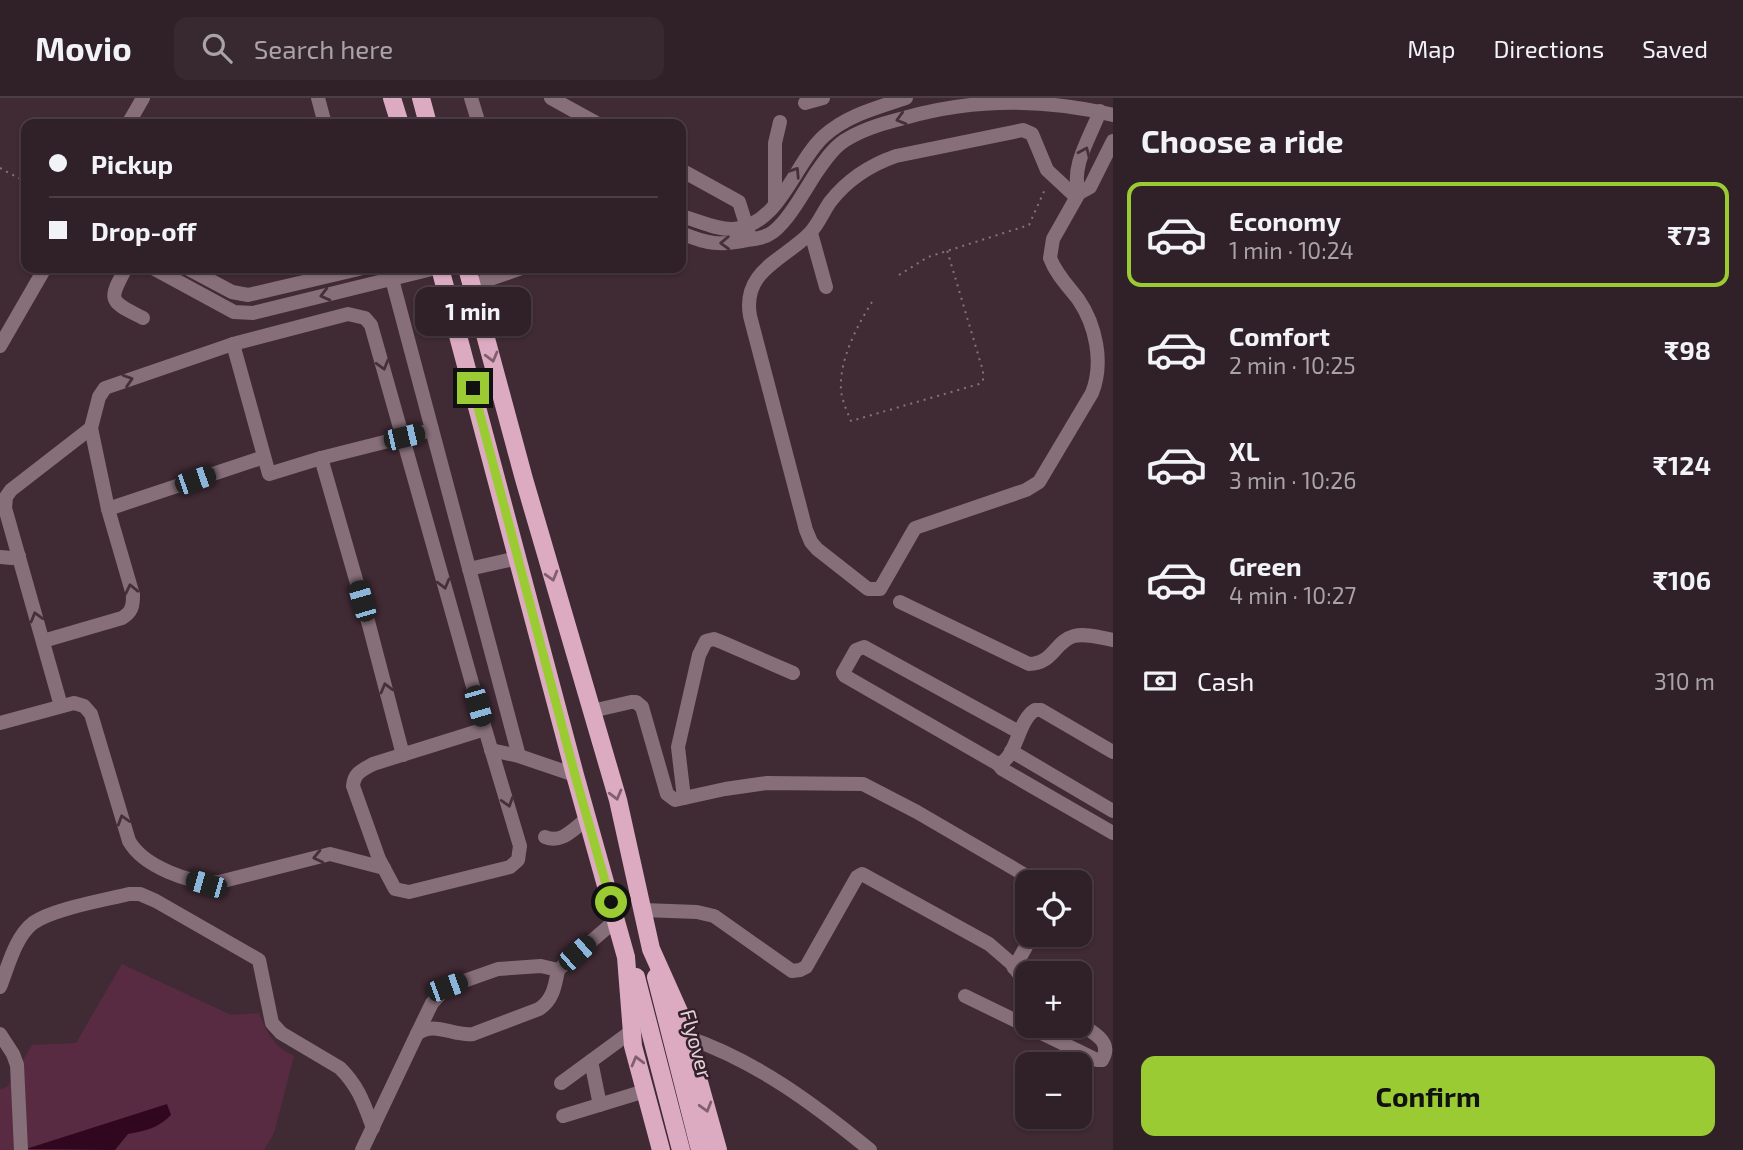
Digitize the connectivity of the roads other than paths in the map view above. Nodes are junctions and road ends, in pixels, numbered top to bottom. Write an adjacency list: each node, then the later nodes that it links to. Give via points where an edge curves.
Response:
1 (143, 98): 12 (street)
2 (318, 98): 13 (street)
3 (392, 98): 14 (main road)
4 (421, 98): 15 (main road)
5 (471, 98): 16 (street)
6 (551, 98): 17 (street)
7 (823, 98): 10 (street)
8 (906, 98): 22 (street, one-way to 8, via 811,149 838,124)
9 (1049, 100): 11 (street); 24 (street, one-way to 24, via 947,107 846,139 780,226 765,237)
10 (805, 103)
11 (1110, 113): 21 (street, one-way to 11, via 1077,170)
12 (131, 119)
13 (324, 119)
14 (398, 119)
15 (427, 119)
16 (477, 119)
17 (589, 119)
18 (780, 122): 22 (street, via 775,143)
19 (1113, 141): 21 (street, via 1090,187)
20 (686, 173): 24 (street, via 740,202)
21 (1078, 195): 25 (street, via 1052,174 1032,134 1023,130 876,163 843,187); 25 (street, via 1053,239 1050,258 1091,321 1099,368 1093,393 1039,482 915,528 880,589 874,591 811,542 750,316 749,295 758,275)
22 (775, 204): 24 (street)
23 (686, 217): 24 (street)
24 (749, 232): 26 (street, one-way to 26, via 721,245)
25 (811, 233): 37 (street)
26 (686, 235)
27 (42, 273): 42 (street)
28 (124, 273): 40 (street, via 114,298 119,306)
29 (163, 273): 39 (street, via 234,312)
30 (196, 273): 38 (street, via 232,292)
31 (390, 273): 39 (street, one-way to 39); 44 (street)
32 (439, 273): 49 (main road)
33 (469, 273): 36 (main road)
34 (508, 273): 36 (street)
35 (310, 274): 38 (street)
36 (473, 285): 57 (main road, one-way to 57)
37 (826, 288)
38 (248, 295): 39 (street)
39 (253, 313)
40 (143, 318)
41 (233, 344): 43 (street, one-way to 41, via 105,388); 45 (street, one-way to 45, via 348,314 365,318 371,325); 46 (street)
42 (0, 346)
43 (91, 428): 48 (street); 50 (street, via 6,497)
44 (432, 430): 45 (street); 51 (street)
45 (404, 437): 47 (street); 59 (street, one-way to 59)
46 (264, 457): 47 (street, via 269,474); 48 (street)
47 (321, 458): 64 (street, one-way to 47)
48 (108, 509): 54 (street, one-way to 48, via 130,614 133,594)
49 (518, 558): 51 (street); 67 (main road)
50 (8, 560): 54 (street, one-way to 50)
51 (469, 569): 65 (street)
52 (900, 601): 53 (street, via 1029,664 1042,662 1073,636)
53 (1113, 640)
54 (43, 641): 56 (street)
55 (793, 673): 68 (street, via 714,639 706,641 679,737)
56 (61, 706): 58 (street); 73 (street, one-way to 56, via 330,854 206,884 152,864 135,853 129,841 91,714 74,703)
57 (592, 711): 68 (street, via 631,702 642,707 667,794 675,800); 75 (main road, one-way to 75)
58 (0, 723)
59 (485, 729): 61 (street); 64 (street)
60 (1020, 732): 62 (street); 63 (street, via 1031,712 1041,710); 66 (street, via 864,647 856,650 845,677)
61 (491, 750): 65 (street); 73 (street, one-way to 73, via 520,846 518,860 510,867 408,892 395,889)
62 (1011, 751): 66 (street, via 1006,761); 69 (street)
63 (1113, 752)
64 (403, 754): 73 (street, via 373,764 354,778)
65 (519, 755): 67 (street)
66 (998, 764): 71 (street)
67 (575, 775): 70 (main road)
68 (684, 798): 74 (street, via 767,783 863,784)
69 (1113, 811)
70 (587, 817): 72 (street, via 561,839); 76 (main road)
71 (1113, 833)
72 (545, 838)
73 (384, 868)
74 (1016, 870)
75 (643, 910): 79 (street, via 714,916 785,967 800,970 862,874 989,944); 89 (main road, via 651,949 680,1014)
76 (616, 920): 78 (main road); 80 (street)
77 (1026, 947): 79 (street)
78 (626, 957): 84 (main road); 89 (main road, Flyover)
79 (1014, 968)
80 (558, 970): 87 (street, via 541,966 499,969 447,987 432,1003); 87 (street, via 547,1003 534,1011 463,1036 430,1028)
81 (0, 987): 95 (street, via 32,924 46,916 140,894 259,960 272,1023 348,1076 359,1090)
82 (965, 996): 83 (street)
83 (1015, 1020)
84 (632, 1031): 90 (street); 92 (main road, one-way to 84)
85 (1092, 1032): 88 (street, via 1108,1045 1102,1060)
86 (0, 1034): 96 (street, via 17,1065)
87 (417, 1034): 95 (street)
88 (1052, 1038)
89 (672, 1047): 99 (main road, Flyover); 100 (main road, Flyover); 101 (main road, one-way to 101); 102 (street, via 712,1045 765,1073)
90 (591, 1061): 91 (street); 93 (street)
91 (561, 1083)
92 (645, 1091): 93 (street); 98 (main road)
93 (600, 1105): 94 (street)
94 (563, 1116)
95 (373, 1128): 97 (street)
96 (20, 1150)
97 (362, 1150)
98 (661, 1150)
99 (681, 1150)
100 (700, 1150)
101 (718, 1150)
102 (870, 1150)

